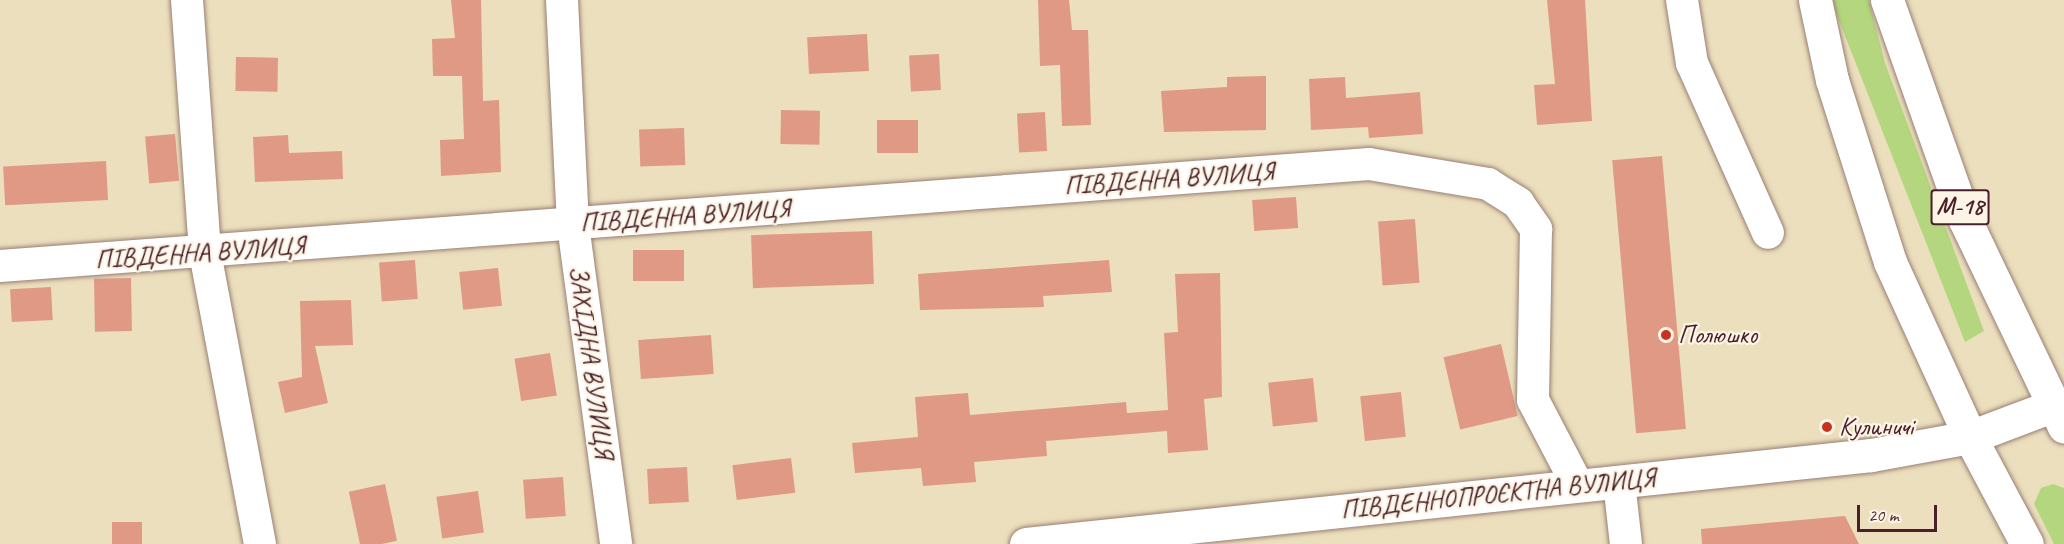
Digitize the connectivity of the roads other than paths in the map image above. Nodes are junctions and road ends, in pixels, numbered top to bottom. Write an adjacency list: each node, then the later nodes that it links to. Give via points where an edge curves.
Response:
1 (187, 0): 8 (street)
2 (562, 0): 6 (street, ЗАХІДНА ВУЛИЦЯ)
3 (1682, 0): 7 (street, via 1692,63)
4 (1815, 0): 11 (main road, via 1832,80 1890,262)
5 (1887, 0): 10 (main road, М-18, via 1965,220)
6 (573, 225): 8 (street, ПІВДЕННА ВУЛИЦЯ); 13 (street, ПІВДЕННА ВУЛИЦЯ, via 1369,164 1488,184 1518,202 1536,229 1533,400); 15 (street, ЗАХІДНА ВУЛИЦЯ)
7 (1768, 234)
8 (205, 253): 9 (street, ПІВДЕННА ВУЛИЦЯ); 14 (street)
9 (0, 266)
10 (2058, 416): 11 (main road, ПІВДЕННОПРОЄКТНА ВУЛИЦЯ)
11 (1970, 437): 12 (main road, ПІВДЕННОПРОЄКТНА ВУЛИЦЯ, via 1871,455); 18 (main road)
12 (1619, 482): 13 (main road, ПІВДЕННОПРОЄКТНА ВУЛИЦЯ); 17 (street)
13 (1578, 486): 16 (main road, ПІВДЕННОПРОЄКТНА ВУЛИЦЯ)
14 (260, 544)
15 (616, 544)
16 (1026, 544)
17 (1626, 544)
18 (2027, 544)

